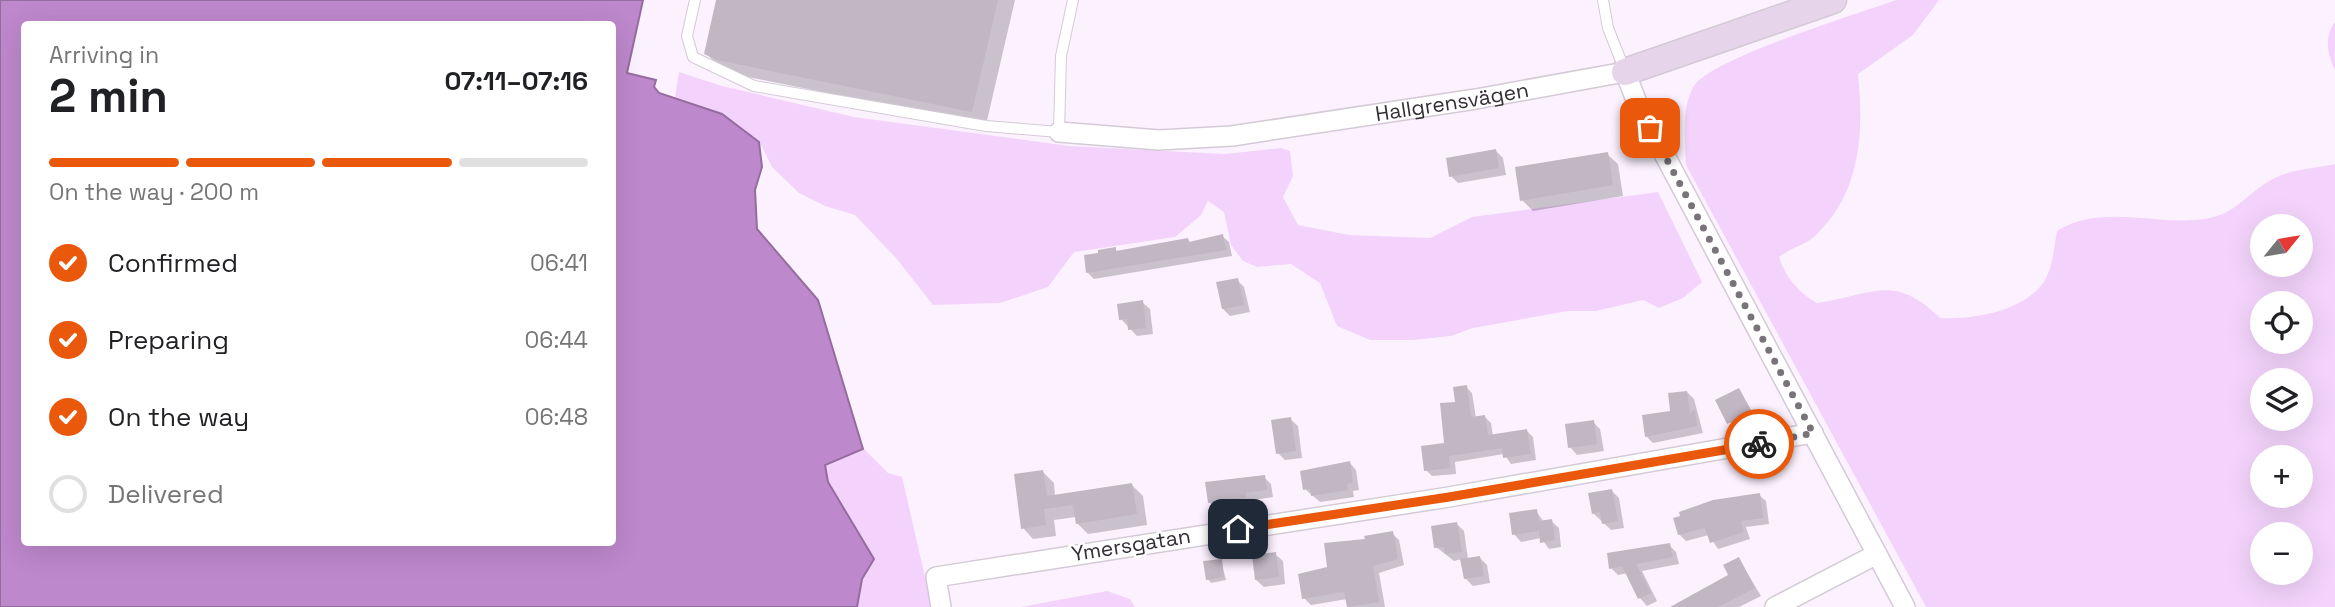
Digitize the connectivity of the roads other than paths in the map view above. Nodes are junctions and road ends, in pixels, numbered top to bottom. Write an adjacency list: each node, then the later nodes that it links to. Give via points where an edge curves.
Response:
1 (695, 0): 6 (lane, via 687,36 693,57 754,86 986,126)
2 (1073, 0): 6 (lane, via 1060,56)
3 (1603, 0): 5 (lane)
4 (1833, 0): 5 (street, Hallgrensvägen)
5 (1625, 72): 6 (street, Hallgrensvägen, via 1232,136 1158,139); 7 (street, via 1638,105)
6 (1059, 132)
7 (1813, 433): 8 (street); 9 (street, Ymersgatan, via 1449,497 936,577)
8 (1877, 554): 10 (street); 11 (street)
9 (941, 607)
10 (1775, 607)
11 (1905, 607)

